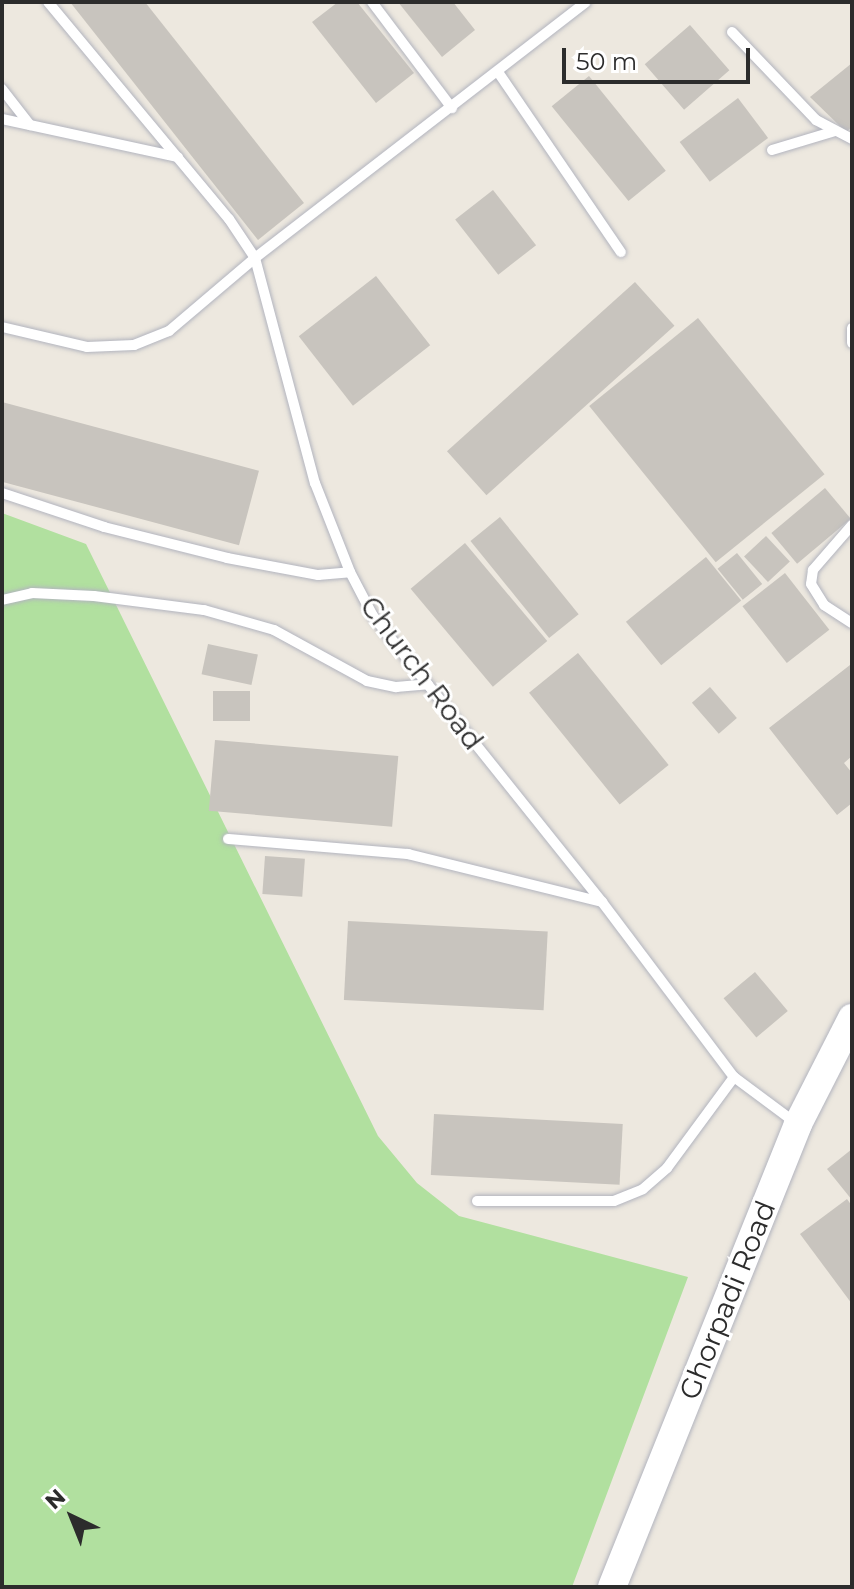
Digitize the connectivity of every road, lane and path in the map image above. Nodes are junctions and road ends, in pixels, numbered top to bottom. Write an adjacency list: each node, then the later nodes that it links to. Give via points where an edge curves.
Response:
1 (48, 2): 13 (lane, Church Road)
2 (372, 2): 7 (lane)
3 (584, 3): 5 (lane)
4 (732, 32): 10 (lane, via 799,105)
5 (498, 72): 7 (lane); 14 (lane)
6 (2, 89): 9 (lane)
7 (452, 108): 15 (lane)
8 (2, 119): 9 (lane)
9 (30, 125): 13 (lane)
10 (835, 131): 11 (lane); 12 (lane)
11 (852, 139)
12 (772, 150)
13 (178, 157): 15 (lane, Church Road)
14 (621, 252)
15 (255, 258): 16 (lane, via 169,331 134,345 87,347); 21 (lane, Church Road, via 315,483)
16 (2, 327)
17 (852, 328): 18 (lane)
18 (852, 343)
19 (2, 493): 21 (lane, via 104,527 227,558 304,574)
20 (852, 525): 23 (lane, via 813,570 811,584 824,605)
21 (350, 572): 24 (lane, Church Road, via 373,616)
22 (2, 600): 24 (lane, via 32,593 94,596 204,610 274,630 367,681 396,687)
23 (852, 623)
24 (428, 684): 26 (lane, Church Road)
25 (228, 839): 26 (lane, via 408,854)
26 (602, 902): 28 (lane, Church Road)
27 (852, 1018): 29 (main road, Ghorpadi Road)
28 (734, 1077): 29 (lane, Church Road); 30 (lane, via 667,1168 643,1189 614,1201)
29 (798, 1124): 31 (main road, Ghorpadi Road)
30 (477, 1201)
31 (612, 1587)

